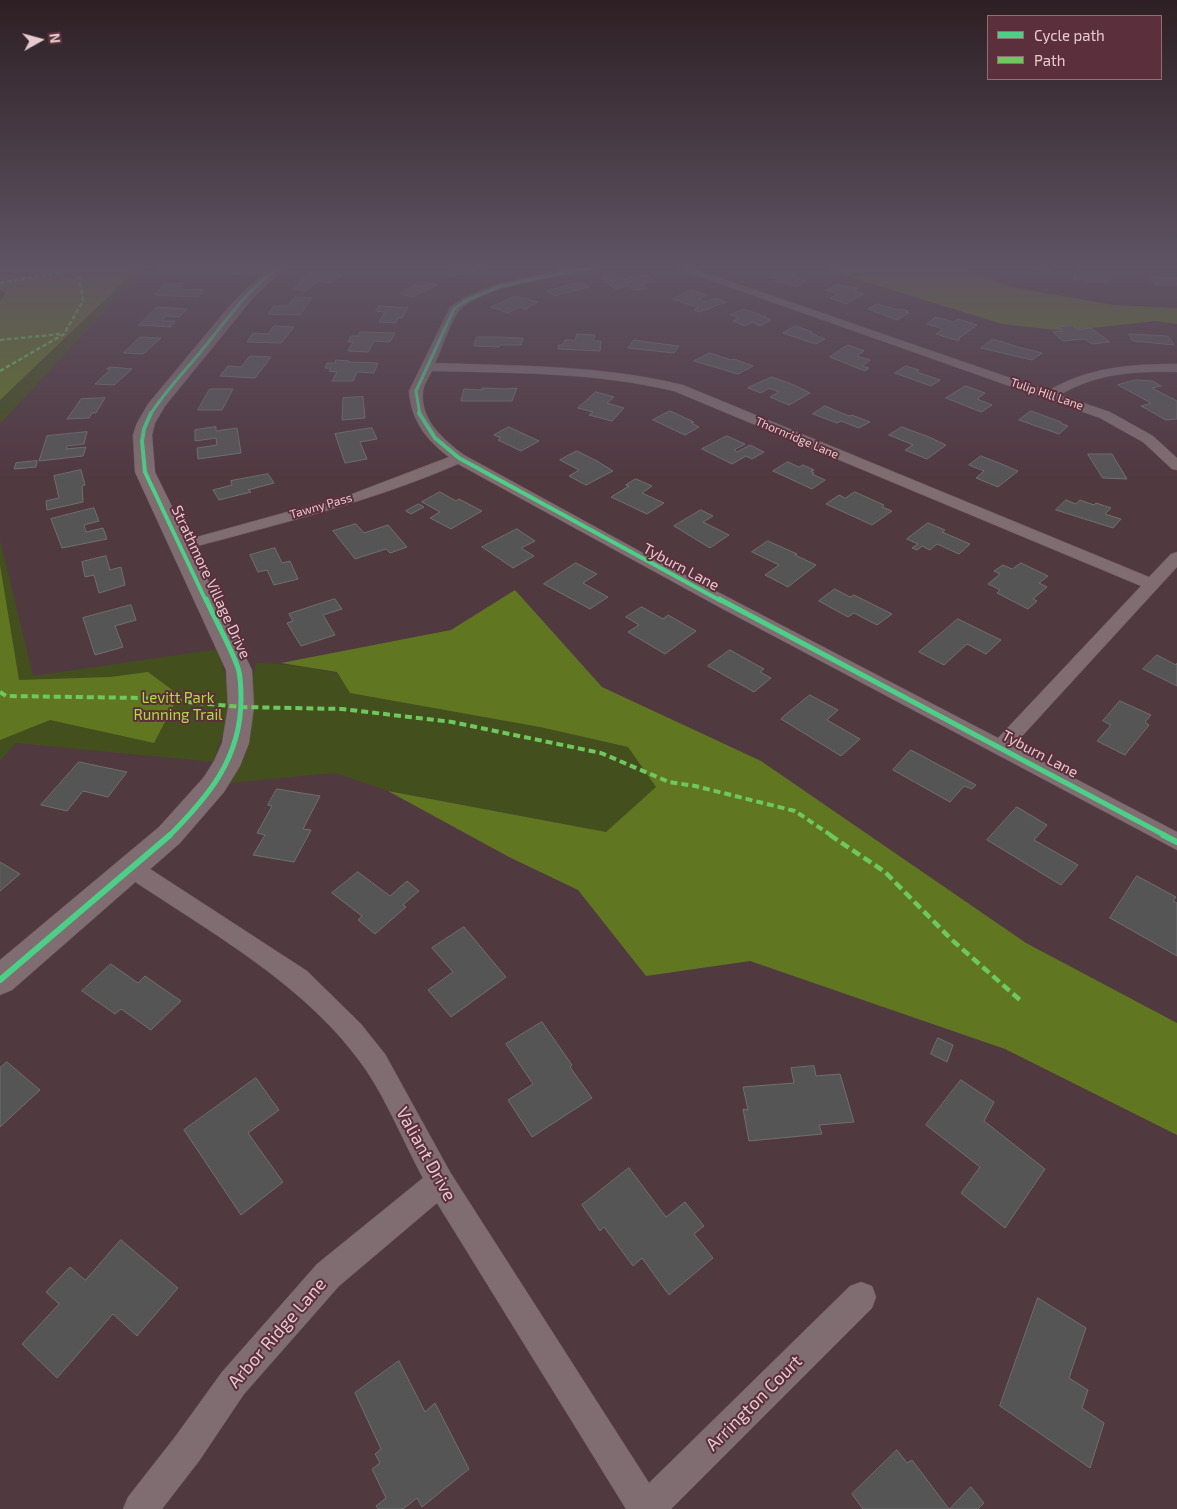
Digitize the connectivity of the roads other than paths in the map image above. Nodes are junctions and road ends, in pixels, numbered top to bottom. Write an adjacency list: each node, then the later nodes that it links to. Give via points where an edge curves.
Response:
1 (215, 337): 9 (street, Strathmore Village Drive, via 156,406 145,425 142,443 145,472)
2 (441, 337): 4 (street, Tyburn Lane)
3 (882, 337): 6 (street, Tulip Hill Lane)
4 (427, 366): 7 (street, Tyburn Lane, via 416,391 416,406 433,436); 11 (street, Thornridge Lane, via 590,372 678,388)
5 (1177, 368): 6 (street, via 1105,372 1074,381)
6 (1051, 396): 8 (street, Tulip Hill Lane, via 1122,422 1148,439)
7 (459, 458): 9 (street, Tawny Pass, via 363,495); 12 (street, Tyburn Lane, via 611,544)
8 (1177, 466)
9 (181, 546): 14 (street, Strathmore Village Drive, via 239,670 241,714 227,765 204,797)
10 (1177, 557): 11 (street)
11 (1150, 584): 12 (street)
12 (1001, 747): 13 (street, Tyburn Lane)
13 (1177, 842)
14 (133, 870): 15 (street, Strathmore Village Drive); 16 (street, Valiant Drive, via 298,979 352,1032 376,1063)
15 (0, 980)
16 (440, 1182): 18 (street, Arbor Ridge Lane, via 328,1275 233,1383); 19 (street, Valiant Drive)
17 (861, 1297): 19 (street, Arrington Court)
18 (140, 1509)
19 (647, 1509)

